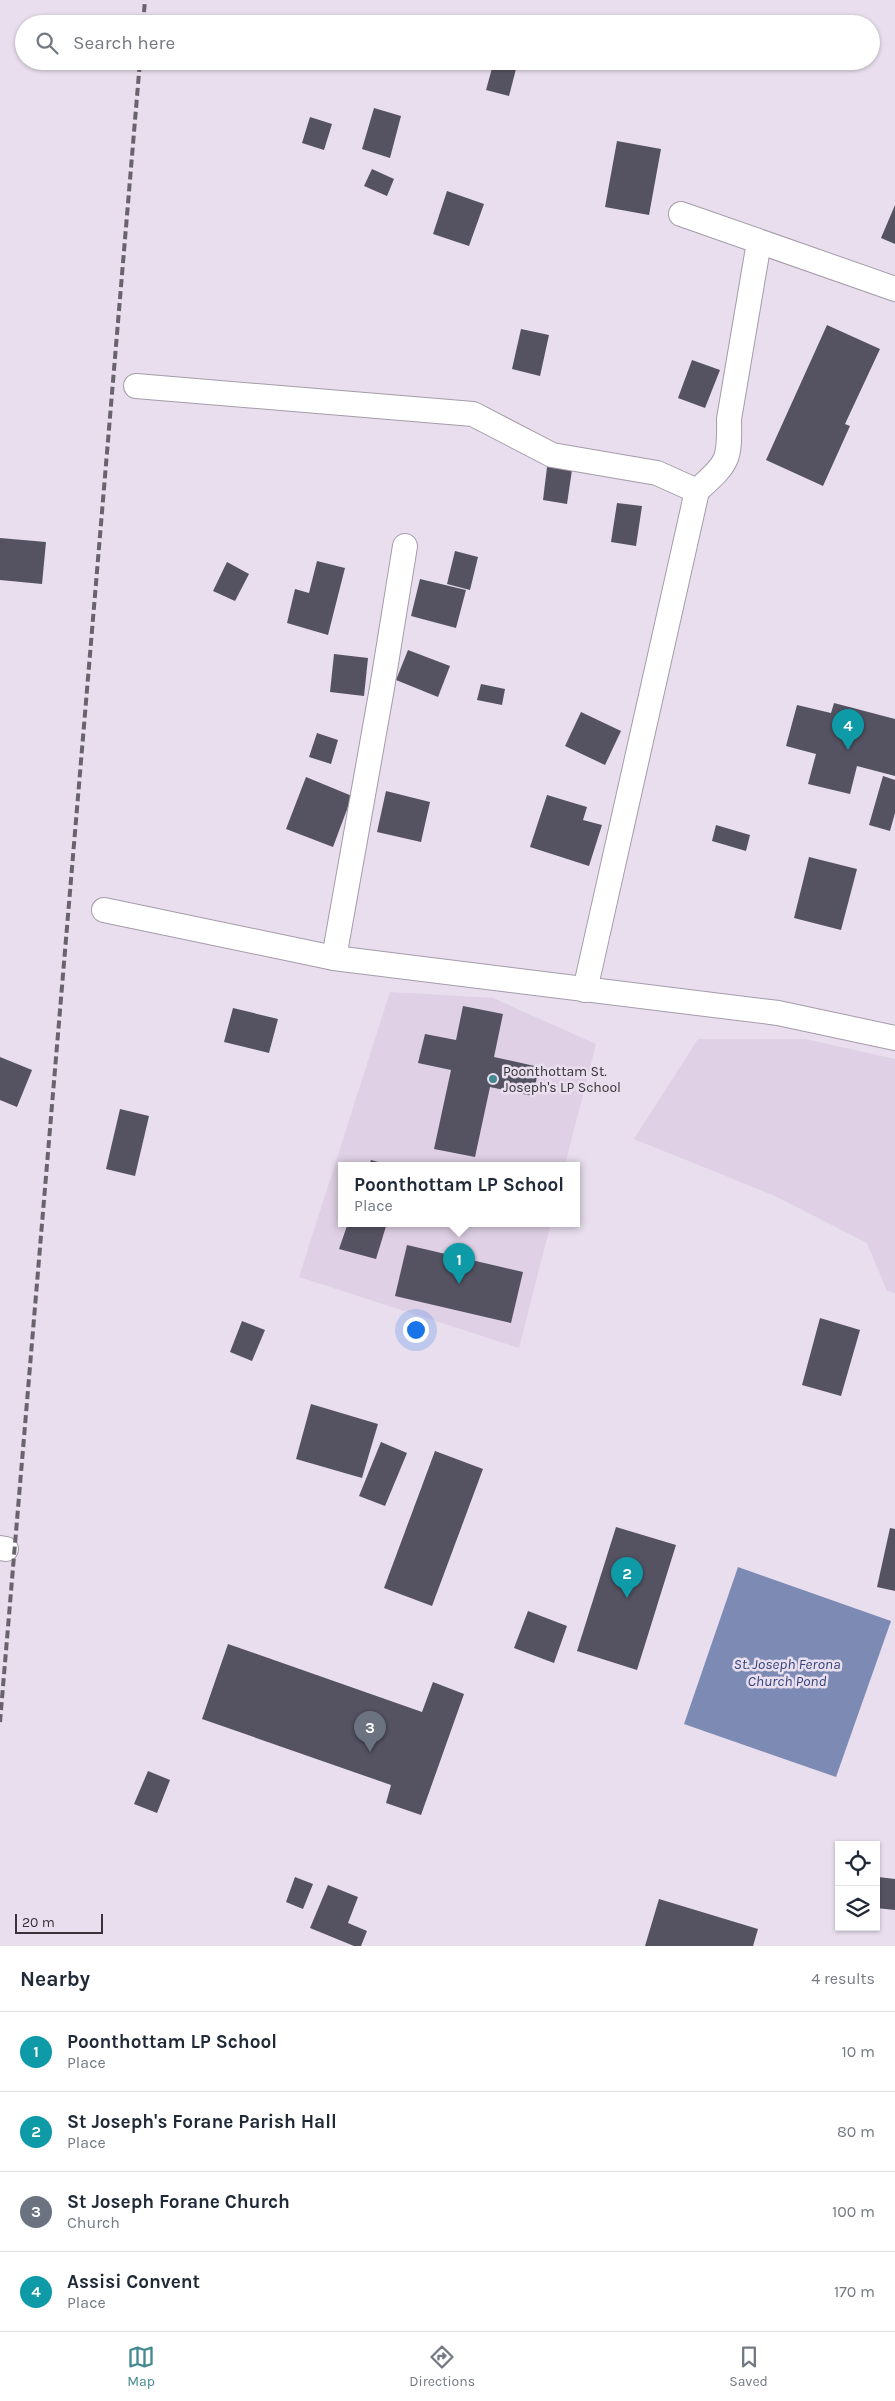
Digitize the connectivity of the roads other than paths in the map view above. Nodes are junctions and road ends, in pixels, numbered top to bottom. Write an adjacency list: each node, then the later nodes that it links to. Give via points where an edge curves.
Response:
1 (681, 214): 2 (street)
2 (759, 242): 3 (street); 5 (street, via 729,418 730,446 724,466)
3 (895, 289)
4 (136, 386): 5 (street, via 473,414 552,455 657,473)
5 (697, 491): 9 (street)
6 (405, 546): 8 (street)
7 (104, 910): 8 (street)
8 (334, 958): 9 (street)
9 (585, 990): 10 (street, via 778,1013)
10 (895, 1038)

